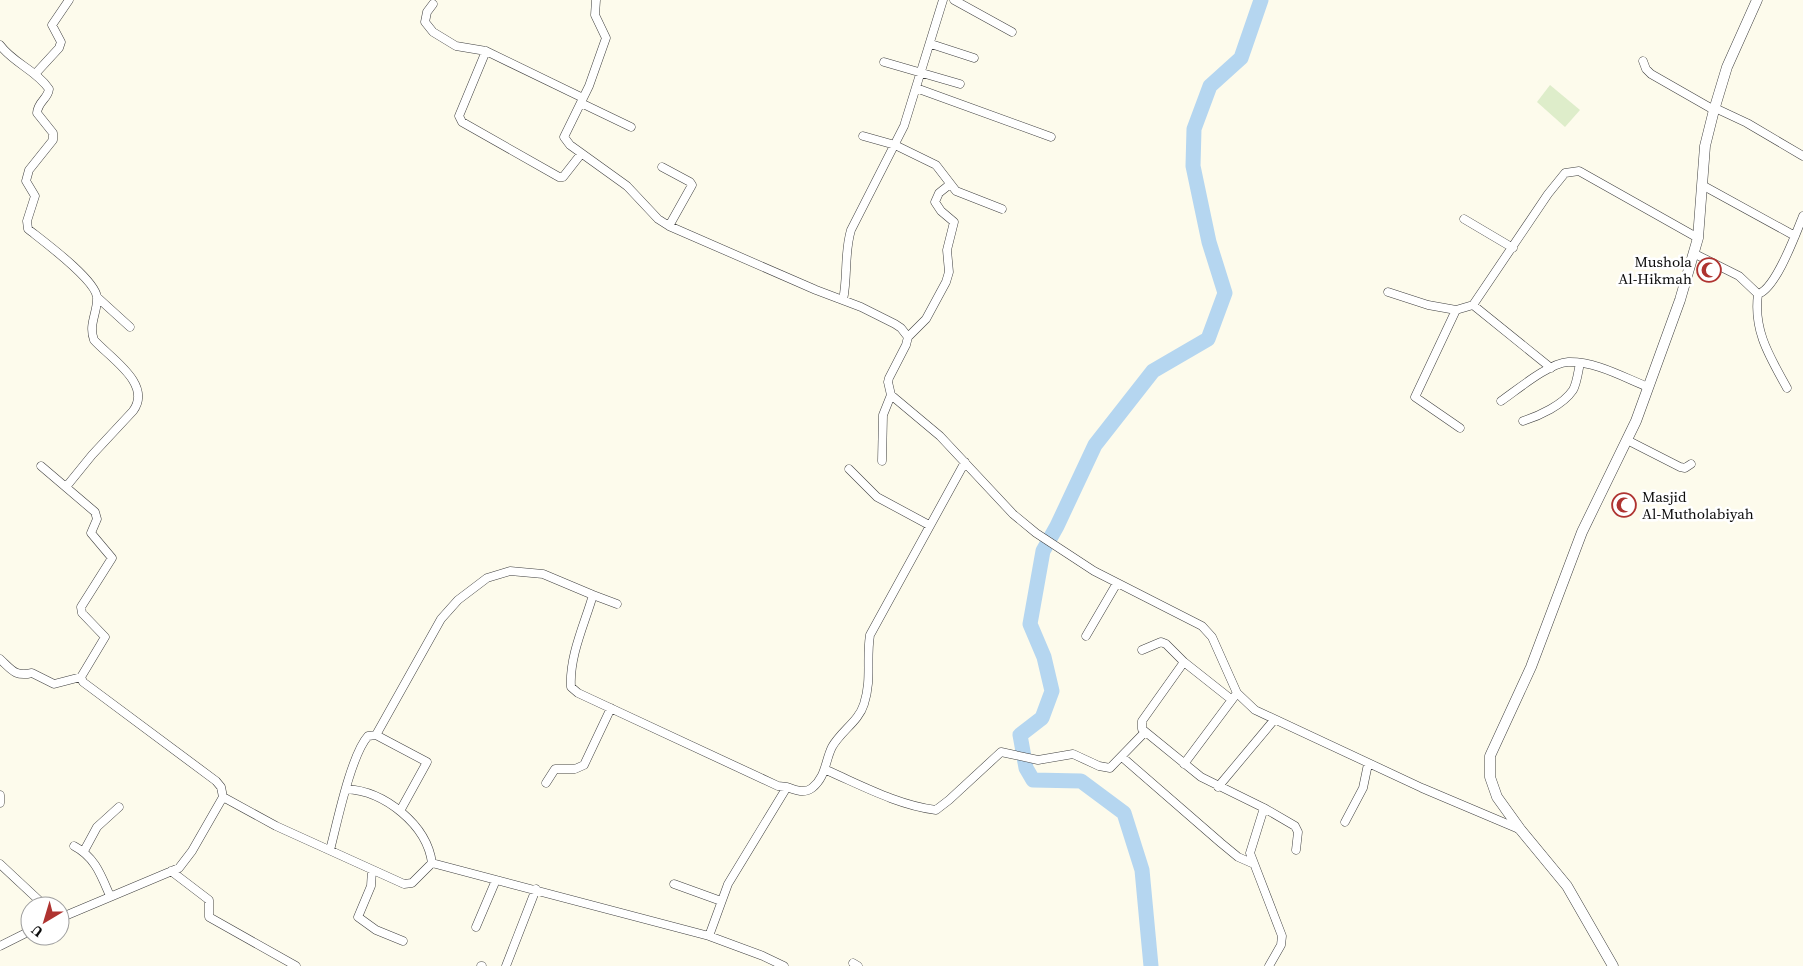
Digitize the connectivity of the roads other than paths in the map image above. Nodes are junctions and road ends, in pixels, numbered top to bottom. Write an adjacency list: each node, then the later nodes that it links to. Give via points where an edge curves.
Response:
1 (69, 0): 15 (street, via 52,26 61,42 59,48)
2 (596, 0): 18 (street, via 595,15 606,38)
3 (943, 0): 8 (street)
4 (954, 0): 7 (street)
5 (1756, 0): 19 (street, via 1727,67)
6 (433, 4): 10 (street, via 426,18 429,28 456,46)
7 (1012, 32)
8 (931, 44): 11 (street); 14 (street)
9 (0, 45): 15 (street, via 7,54)
10 (486, 52): 18 (street); 24 (street, via 459,116 462,122 559,177 563,177)
11 (974, 58)
12 (1643, 60): 19 (street, via 1651,74)
13 (884, 62): 14 (street)
14 (920, 72): 16 (street); 17 (street)
15 (36, 73): 39 (street, via 49,88 39,103 38,112 53,133 53,140 29,170 26,181 35,196 27,220 28,229 91,284)
16 (960, 84)
17 (916, 88): 22 (street); 23 (street)
18 (582, 100): 20 (street); 24 (street, via 564,136)
19 (1714, 109): 25 (street, via 1747,123); 28 (street, via 1705,146)
20 (631, 127)
21 (863, 136): 23 (street)
22 (1051, 137)
23 (895, 145): 27 (street, via 936,165); 40 (street, via 846,246 847,276)
24 (581, 154): 32 (street, via 627,186 658,219)
25 (1803, 156)
26 (662, 167): 32 (street, via 692,186)
27 (949, 185): 29 (street, via 962,195); 44 (street, via 939,193 935,202 954,222 947,250 949,272 937,302)
28 (1702, 185): 33 (street); 34 (street)
29 (1002, 209)
30 (1803, 216): 33 (street)
31 (1464, 219): 35 (street)
32 (669, 226): 40 (street)
33 (1795, 236): 38 (street, via 1778,272 1767,289)
34 (1698, 238): 35 (street, via 1579,171 1571,170 1564,173 1548,194); 36 (street)
35 (1513, 248): 41 (street)
36 (1695, 254): 38 (street, via 1739,276); 47 (street)
37 (1388, 292): 42 (street, via 1428,306)
38 (1758, 294): 48 (street, via 1758,323 1765,350)
39 (97, 298): 43 (street); 59 (street, via 91,332 94,340 130,376 140,395 134,411 92,454)
40 (843, 300): 44 (street, via 896,324)
41 (1474, 305): 42 (street); 46 (street)
42 (1456, 310): 52 (street, via 1415,397)
43 (130, 327)
44 (908, 337): 49 (street, via 888,382)
45 (1580, 364): 46 (street, via 1566,362); 47 (street, via 1592,365); 51 (street, via 1568,396 1536,417)
46 (1550, 368): 50 (street)
47 (1648, 387): 53 (street)
48 (1787, 388)
49 (891, 395): 54 (street, via 884,415); 55 (street, via 934,430)
50 (1501, 400)
51 (1523, 421)
52 (1460, 428)
53 (1627, 440): 56 (street, via 1680,467); 89 (street, via 1582,532 1531,667 1490,756 1493,789)
54 (882, 461)
55 (965, 462): 60 (street); 61 (street, via 1013,514 1036,533)
56 (1691, 464)
57 (41, 466): 59 (street)
58 (849, 469): 60 (street, via 877,497)
59 (66, 487): 68 (street, via 95,512 97,519 91,534 112,558 81,608 105,638)
60 (929, 525): 77 (street, via 870,635 867,655 871,676 864,704 832,747)
61 (1117, 583): 64 (street); 69 (street, via 1202,626 1212,637)
62 (593, 595): 63 (street); 70 (street, via 574,662 571,687); 73 (street, via 543,574 510,571 487,578 446,612)
63 (617, 604)
64 (1086, 636)
65 (1142, 650): 67 (street, via 1160,642)
66 (0, 659): 68 (street, via 17,673 32,673 54,684)
67 (1184, 662): 69 (street); 72 (street, via 1142,721 1140,726)
68 (81, 677): 83 (street, via 88,687 216,781)
69 (1234, 696): 71 (street); 75 (street)
70 (612, 708): 78 (street, via 584,765 575,770 555,769); 79 (street)
71 (1274, 720): 76 (street); 80 (street)
72 (1145, 732): 74 (street); 75 (street)
73 (376, 735): 81 (street, via 368,736 362,743); 87 (street, via 427,762)
74 (1122, 757): 77 (street, via 1110,768 1068,754 1052,760 1001,752 936,810 889,797); 96 (street, via 1238,857)
75 (1184, 764): 80 (street)
76 (1368, 764): 88 (street, via 1363,788); 89 (street)
77 (826, 770): 79 (street, via 812,788 805,791)
78 (546, 783)
79 (787, 787): 104 (street, via 741,859)
80 (1218, 787): 86 (street)
81 (346, 790): 87 (street, via 359,790); 91 (street)
82 (0, 795): 84 (street)
83 (224, 796): 91 (street, via 276,826); 98 (street, via 184,862)
84 (0, 803)
85 (119, 807): 93 (street, via 97,827)
86 (1264, 808): 92 (street, via 1295,826 1298,832); 96 (street, via 1250,847)
87 (400, 811): 94 (street, via 421,833 431,851)
88 (1345, 822)
89 (1520, 829): 115 (street, via 1567,886)
90 (74, 846): 93 (street)
91 (330, 850): 97 (street)
92 (1296, 850)
93 (84, 851): 103 (street, via 94,862)
94 (432, 863): 97 (street, via 408,885); 99 (street)
95 (0, 864): 102 (street)
96 (1254, 864): 114 (street, via 1282,936 1281,945)
97 (372, 870): 109 (street, via 371,886 358,917 376,930)
98 (171, 871): 103 (street); 111 (street, via 209,900 209,917)
99 (496, 880): 101 (street); 106 (street)
100 (674, 884): 104 (street)
101 (536, 889): 107 (street); 112 (street)
102 (34, 896)
103 (110, 896): 105 (street)
104 (721, 901): 107 (street)
105 (70, 914)
106 (476, 927)
107 (709, 936): 113 (street)
108 (20, 937): 110 (street)
109 (403, 941)
110 (0, 946)
111 (296, 966)
112 (506, 966)
113 (784, 966)
114 (1269, 966)
115 (1613, 966)

